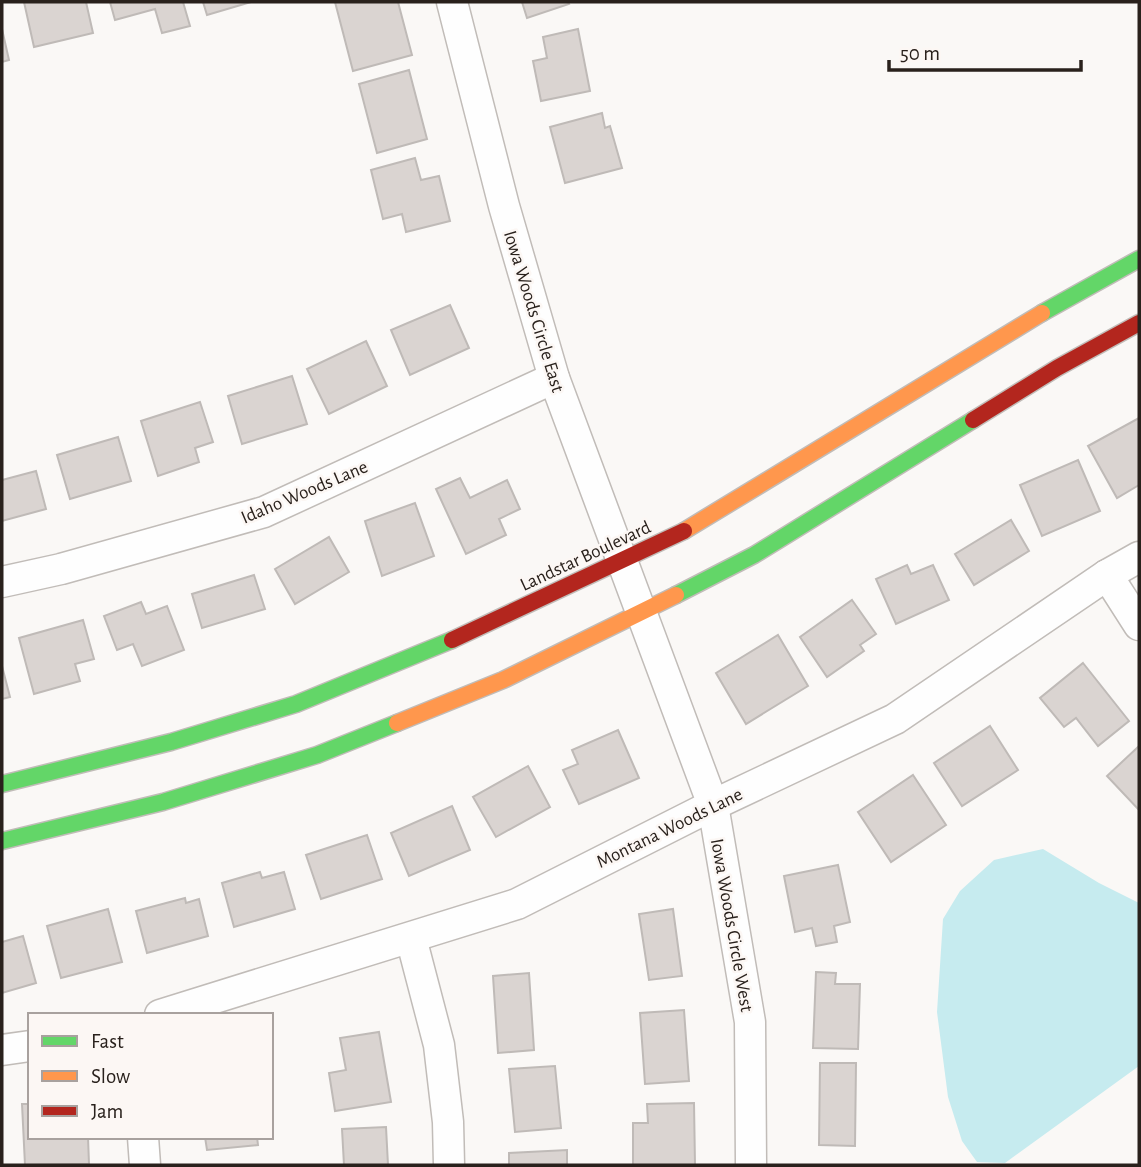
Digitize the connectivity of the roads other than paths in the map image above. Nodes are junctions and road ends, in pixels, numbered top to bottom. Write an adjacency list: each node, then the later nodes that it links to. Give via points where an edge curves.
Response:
1 (452, 2): 4 (street, Iowa Woods Circle East)
2 (1139, 259): 6 (street, Landstar Boulevard, via 1031,319 694,526)
3 (1139, 323): 9 (street, via 1057,368 754,555)
4 (554, 378): 6 (street, Iowa Woods Circle East); 8 (street, Idaho Woods Lane, via 264,512)
5 (1139, 557): 7 (street, Montana Woods Lane)
6 (622, 562): 9 (street, Iowa Woods Circle East); 11 (street, Landstar Boulevard, via 476,630 296,704 171,742)
7 (1107, 575): 10 (street); 12 (street, Montana Woods Lane, via 895,719)
8 (2, 582)
9 (641, 614): 12 (street, Iowa Woods Circle West); 13 (street, via 503,680 317,755 163,802)
10 (1139, 625)
11 (2, 784)
12 (713, 805): 14 (street, Montana Woods Lane, via 517,904); 21 (street, Iowa Woods Circle West, via 750,1022)
13 (2, 841)
14 (411, 938): 15 (street, Montana Woods Lane); 20 (street, via 439,1045)
15 (167, 1013)
16 (28, 1046): 17 (street)
17 (2, 1050)
18 (143, 1139): 19 (street)
19 (145, 1165)
20 (449, 1165)
21 (751, 1165)

